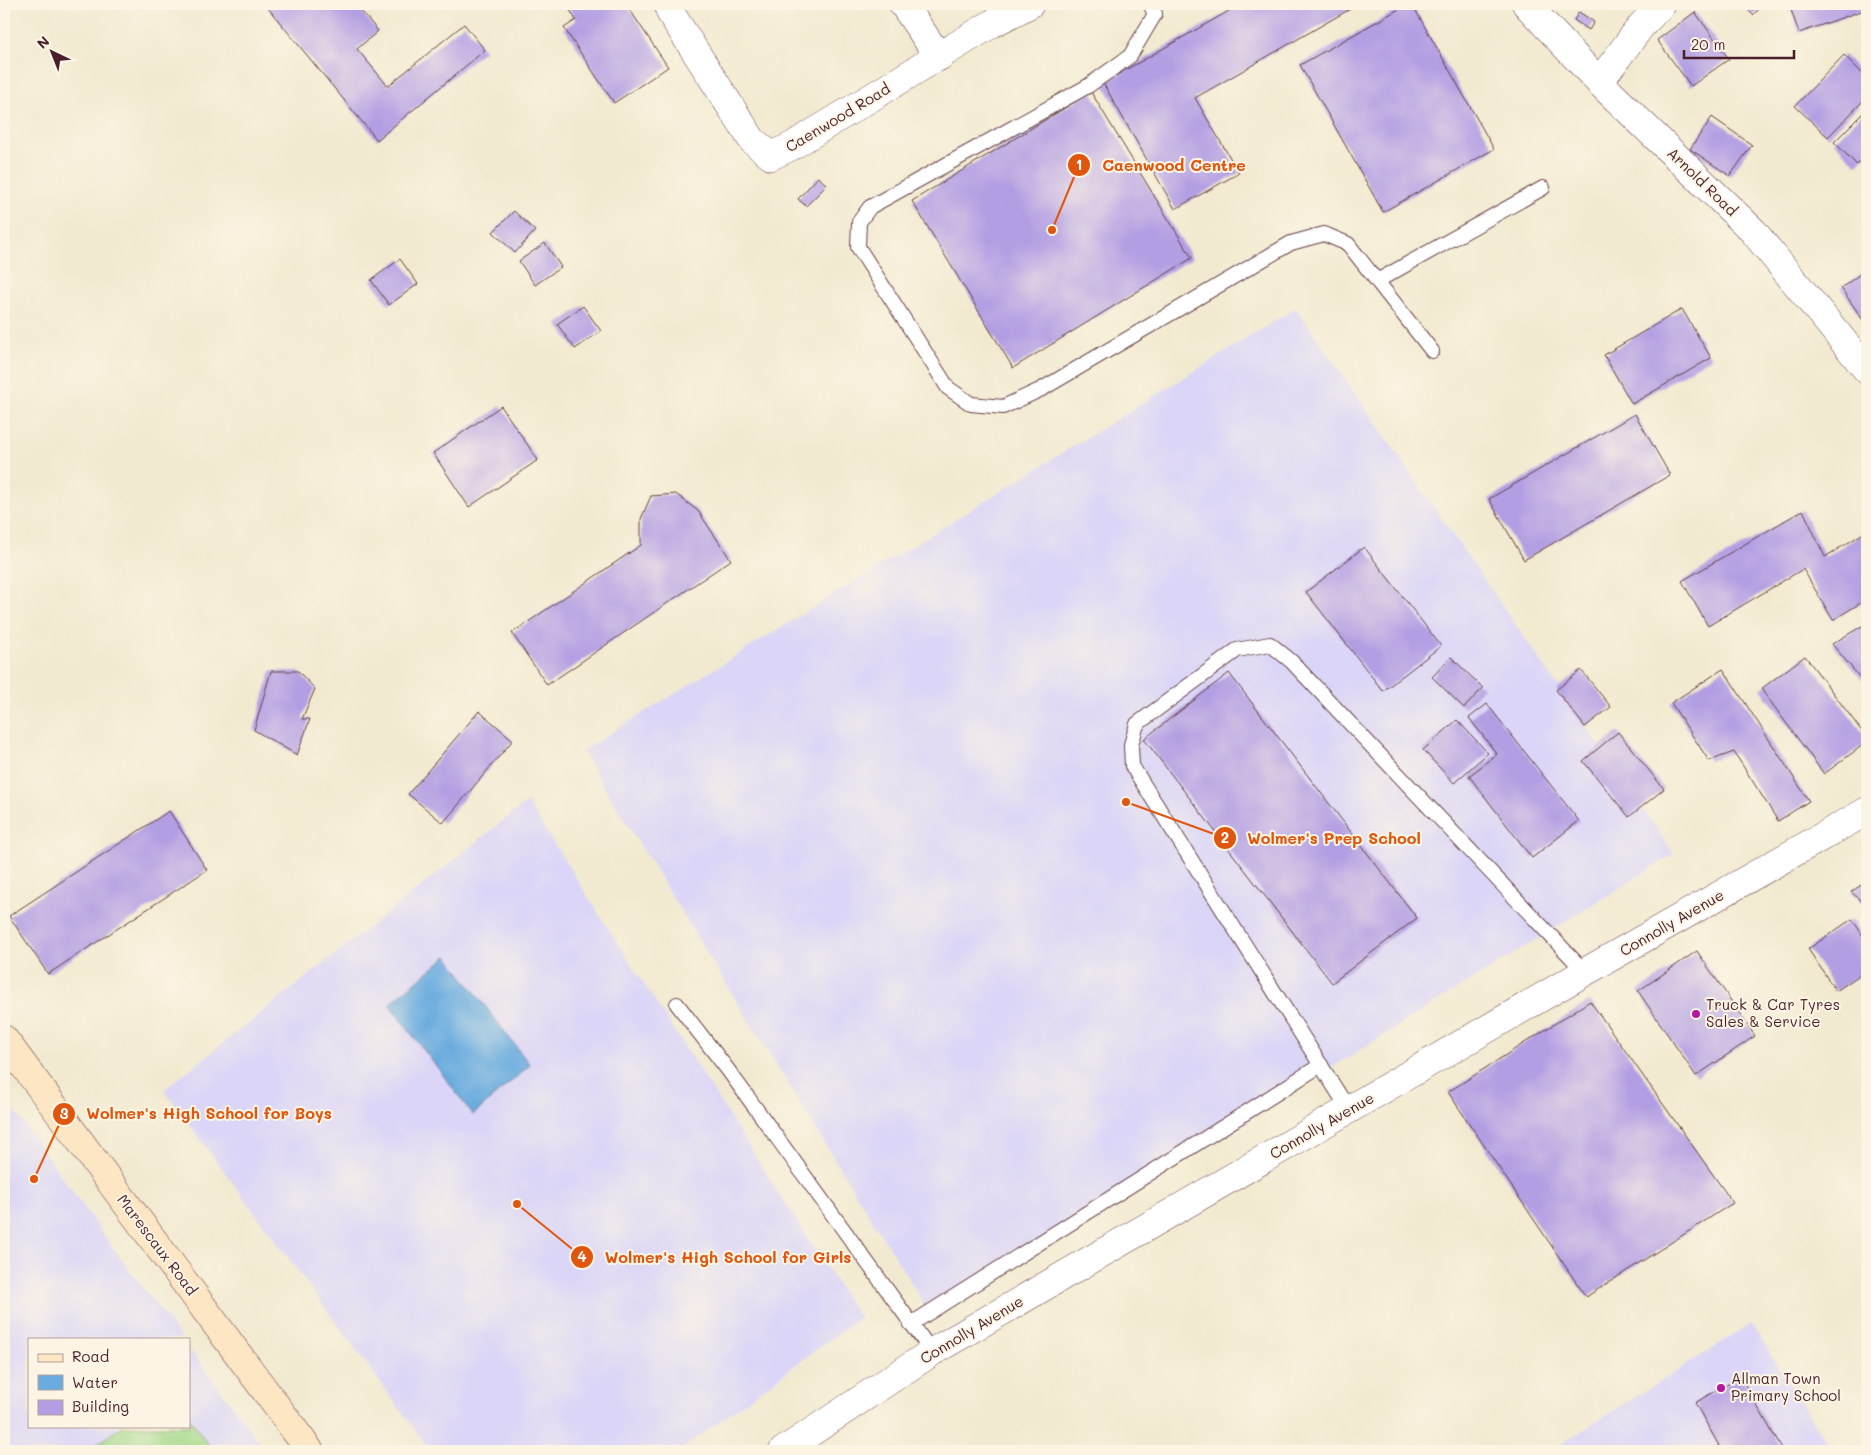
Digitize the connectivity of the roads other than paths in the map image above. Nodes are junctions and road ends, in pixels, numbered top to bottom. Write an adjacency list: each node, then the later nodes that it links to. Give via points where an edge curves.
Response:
1 (904, 4): 7 (street)
2 (1030, 4): 7 (street, Caenwood Road)
3 (1150, 4): 10 (lane, via 1155,14 1130,56 1088,86 870,207 859,222 858,246 948,388 972,404 1003,407 1042,390 1299,240 1324,234 1348,244)
4 (1526, 4): 8 (street, Arnold Road)
5 (1662, 4): 8 (street, via 1640,26)
6 (670, 12): 7 (street, Caenwood Road, via 752,140 771,156)
7 (939, 57)
8 (1599, 82): 12 (street, Arnold Road, via 1753,231)
9 (1543, 188): 10 (lane)
10 (1377, 281): 11 (lane)
11 (1432, 351)
12 (1867, 370)
13 (1867, 811): 14 (street, Connolly Avenue)
14 (1585, 972): 17 (lane, via 1291,661 1270,644 1237,650 1137,724 1131,745 1132,766); 18 (street, Connolly Avenue)
15 (677, 1004): 19 (lane)
16 (4, 1039): 21 (main road, Marescaux Road)
17 (1321, 1065): 18 (lane); 19 (lane)
18 (1349, 1110): 20 (street, Connolly Avenue)
19 (911, 1324): 20 (lane)
20 (932, 1352): 22 (street, Connolly Avenue)
21 (310, 1451)
22 (783, 1451)

